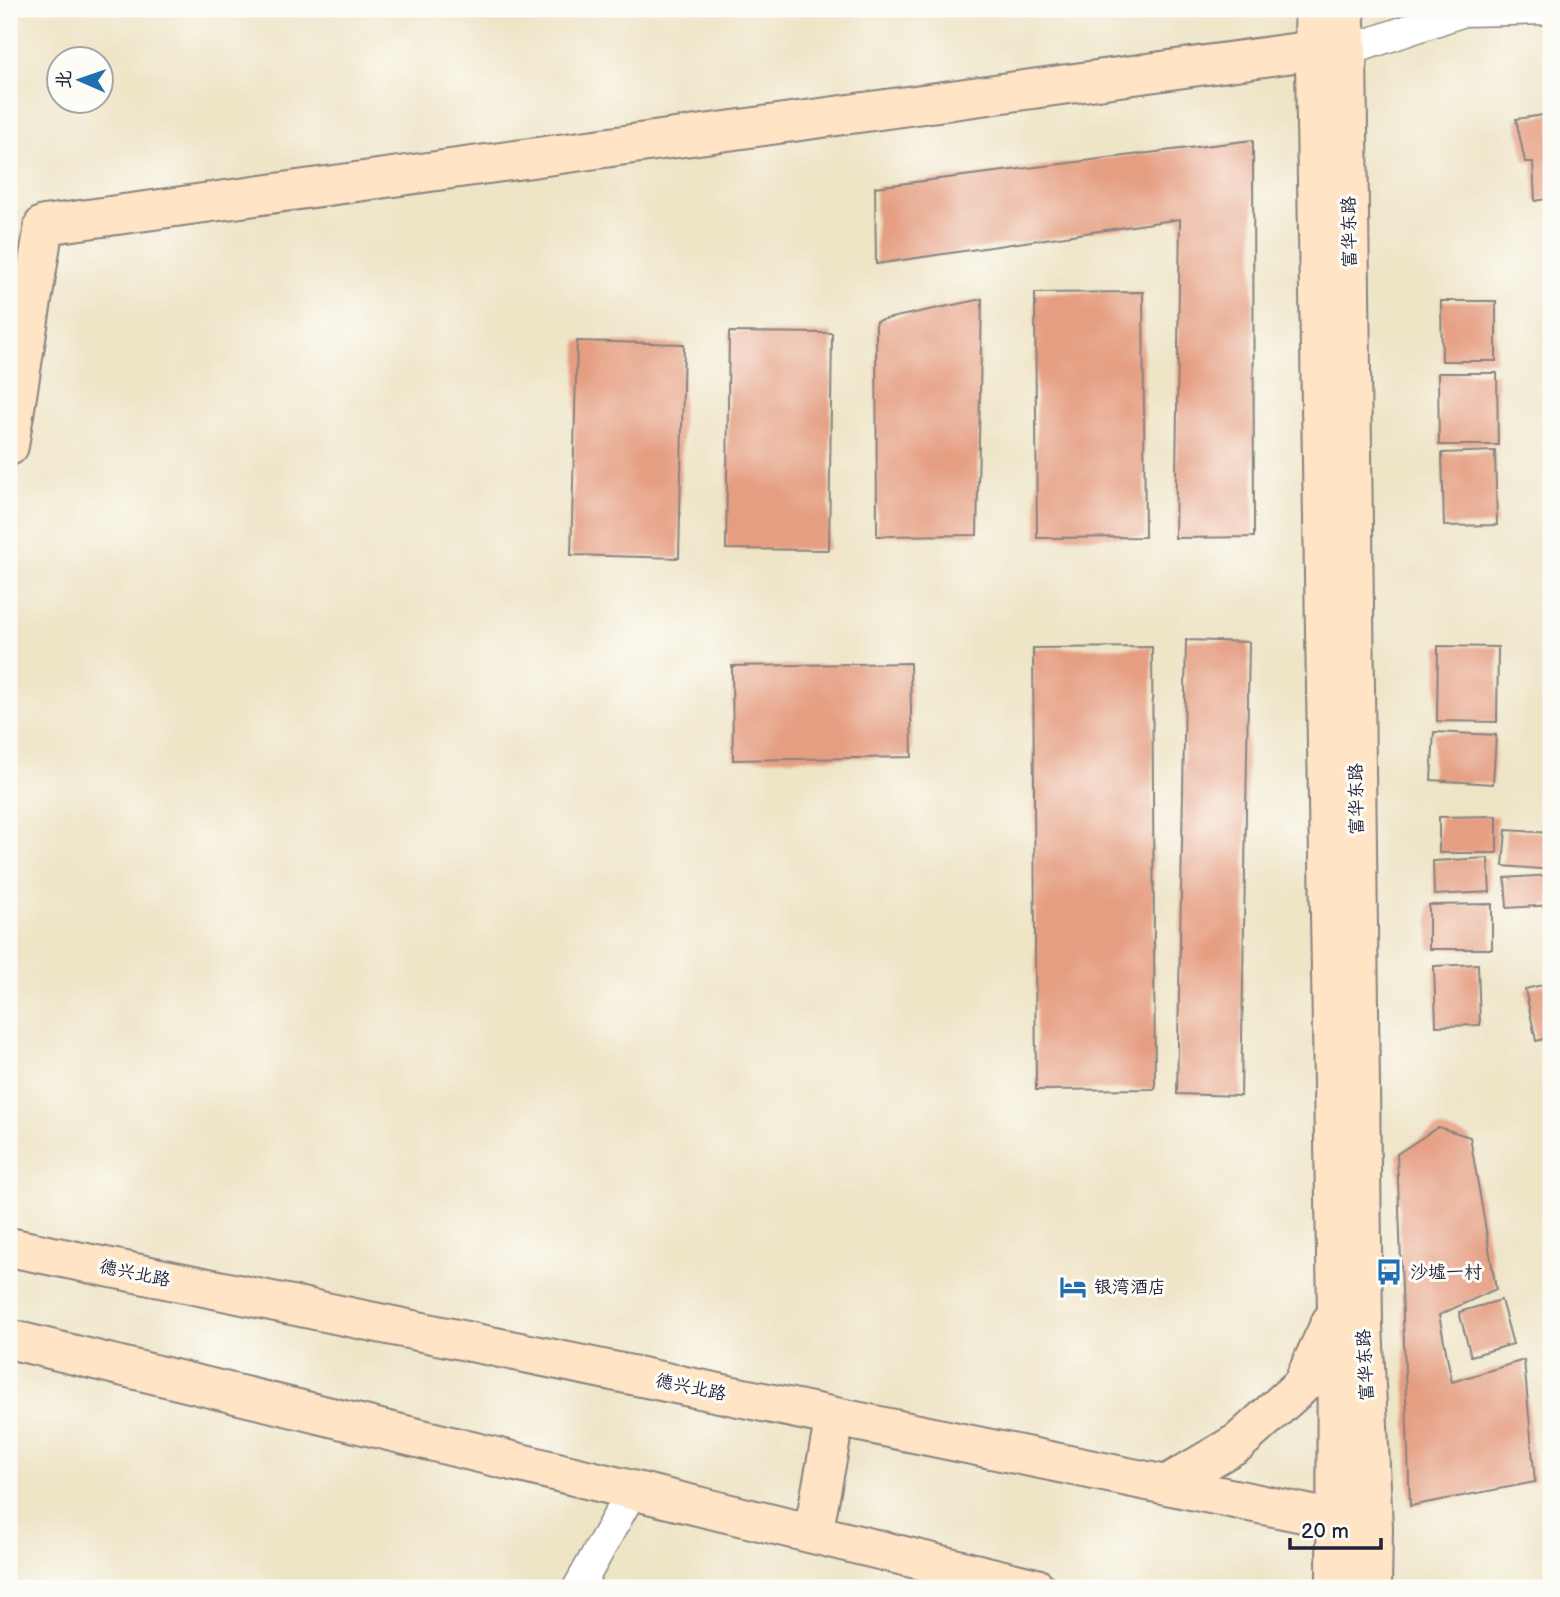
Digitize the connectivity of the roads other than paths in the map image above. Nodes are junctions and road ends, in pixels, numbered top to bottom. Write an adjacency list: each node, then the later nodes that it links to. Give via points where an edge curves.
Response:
1 (1314, 9): 4 (street, 富华东路)
2 (1344, 9): 4 (street, 富华东路)
3 (1551, 9): 4 (street, via 1464,11)
4 (1331, 50): 5 (street, via 44,225); 7 (street, 富华东路); 13 (street, 富华东路, via 1363,1325)
5 (9, 446)
6 (9, 1247): 9 (street, 德兴北路)
7 (1336, 1311): 10 (street, via 1302,1385 1238,1442); 12 (street, 富华东路)
8 (9, 1339): 11 (street)
9 (835, 1417): 10 (street, 德兴北路); 14 (street)
10 (1166, 1485): 12 (street, 德兴北路)
11 (632, 1491): 14 (street); 15 (street)
12 (1336, 1520): 13 (street, 德兴北路); 17 (street, 富华东路)
13 (1373, 1527): 18 (street, 富华东路)
14 (813, 1534): 16 (street)
15 (578, 1588)
16 (1035, 1588)
17 (1336, 1588)
18 (1372, 1588)

